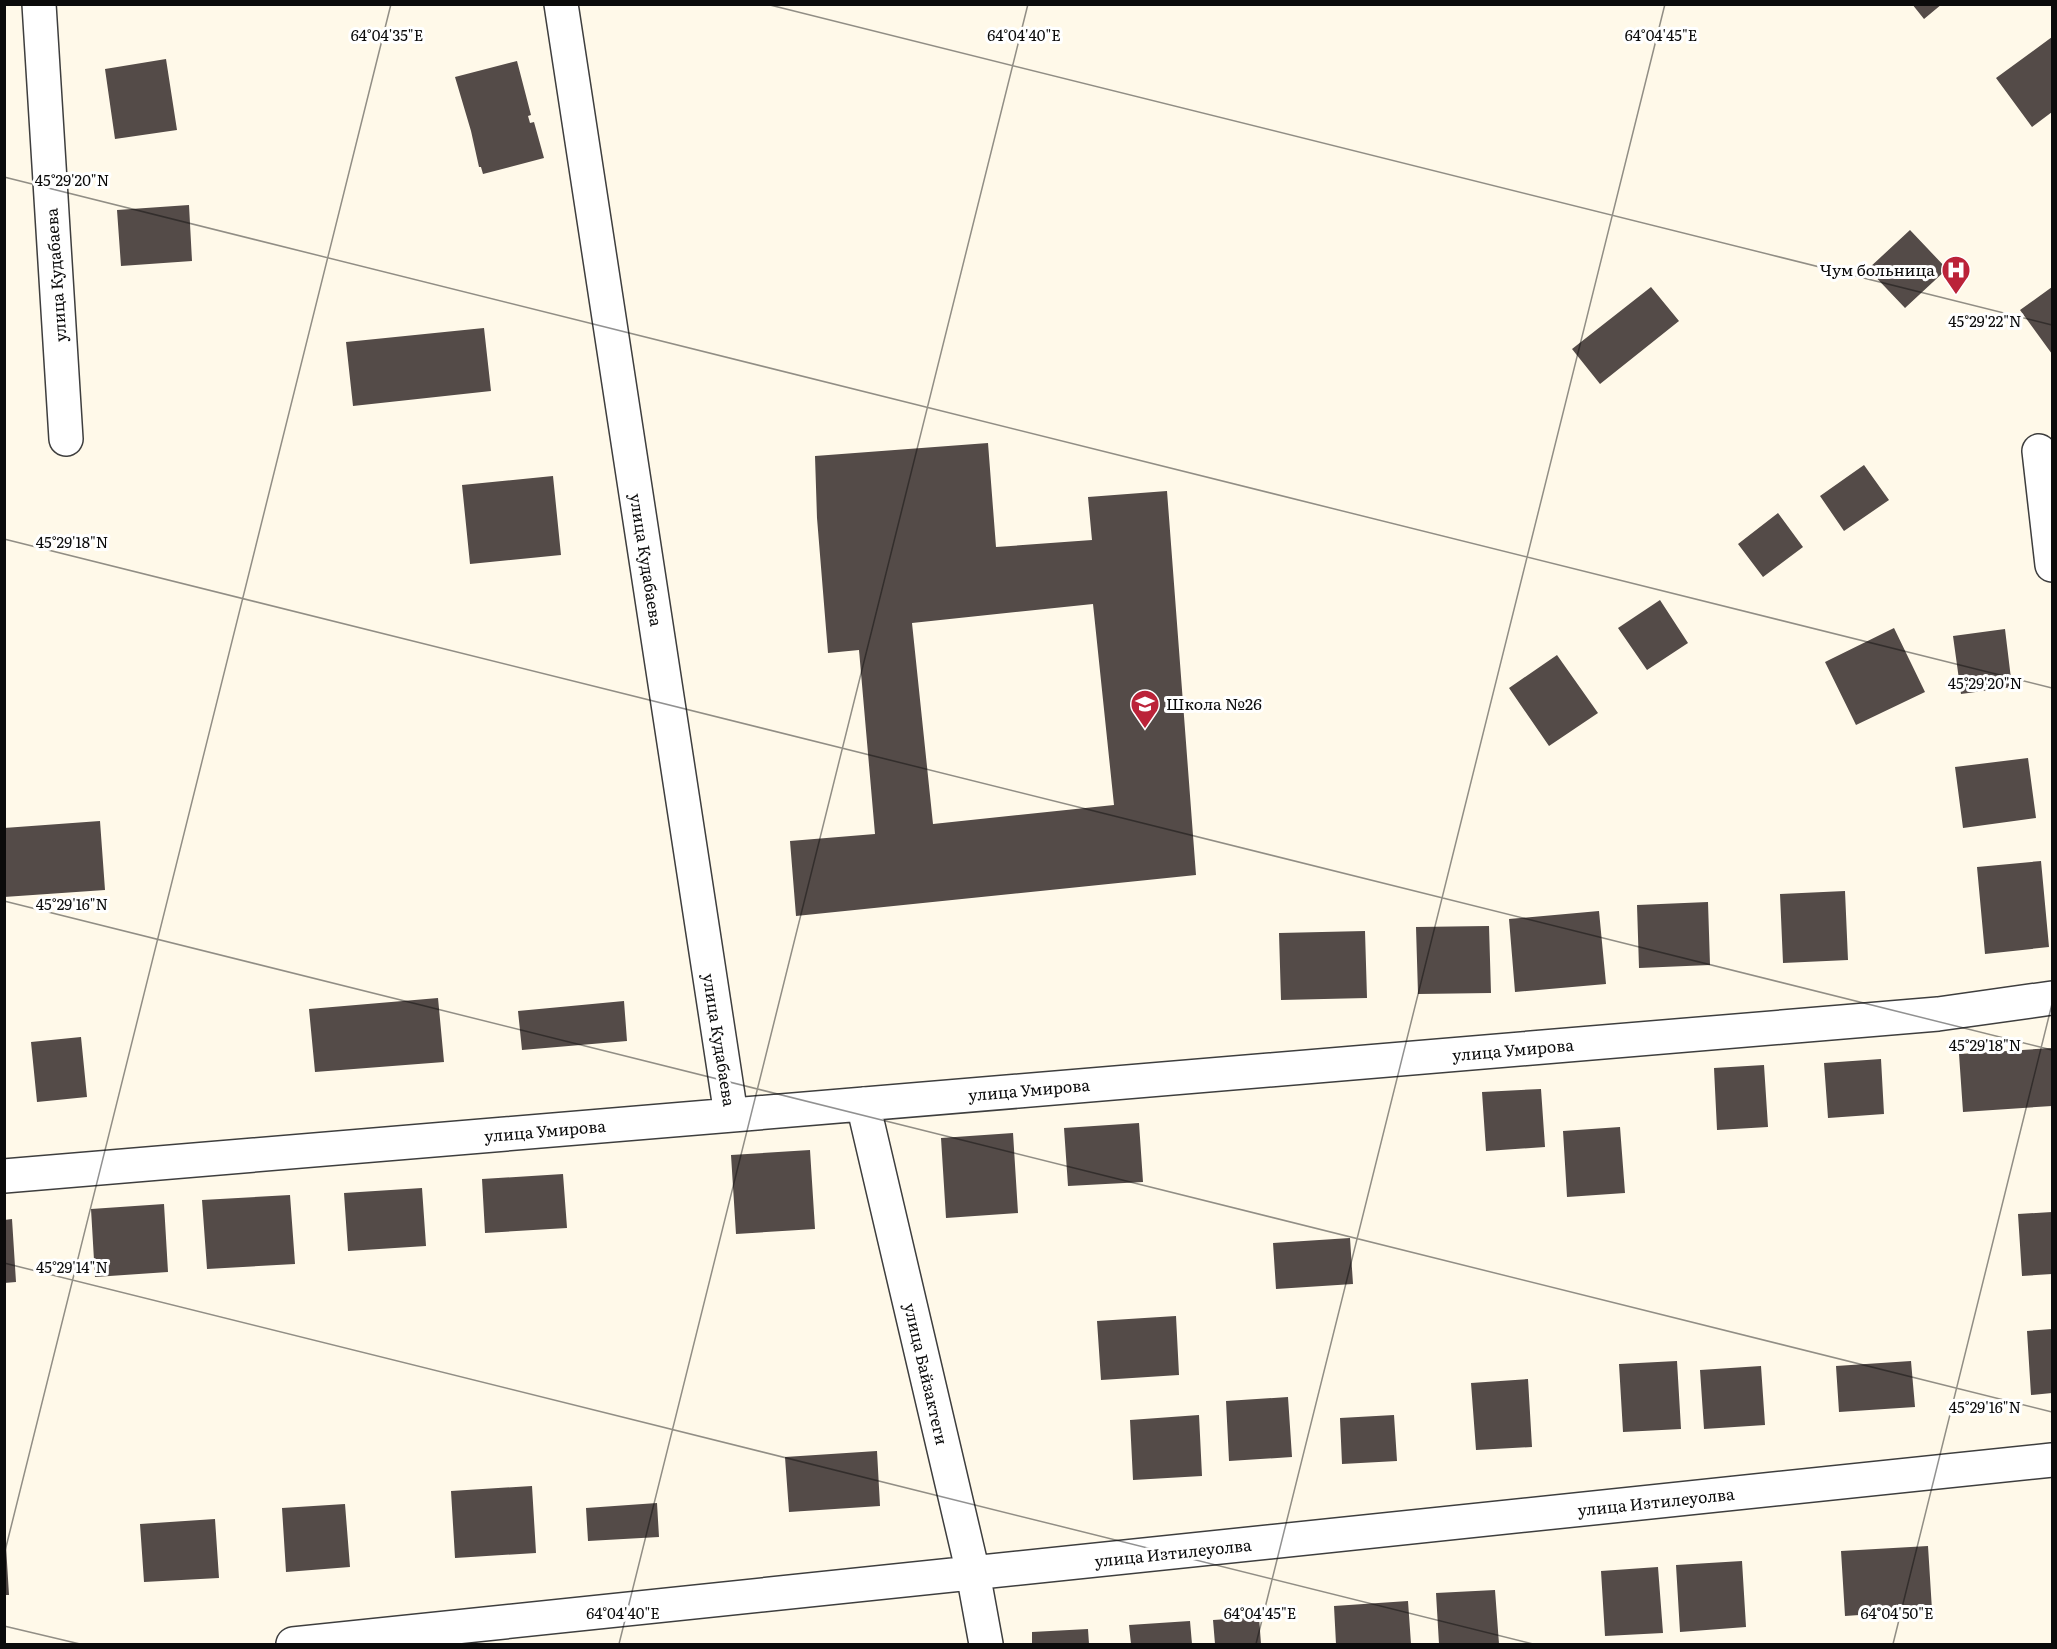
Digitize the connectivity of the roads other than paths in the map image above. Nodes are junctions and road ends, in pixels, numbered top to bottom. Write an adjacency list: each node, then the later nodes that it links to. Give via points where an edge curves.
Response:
1 (39, 4): 3 (street, улица Кудабаева)
2 (561, 4): 8 (street, улица Кудабаева)
3 (66, 439)
4 (2039, 451): 5 (street)
5 (2052, 565)
6 (2052, 998): 7 (street, улица Умирова, via 1938,1014)
7 (863, 1104): 8 (street, улица Умирова); 11 (street, улица Байзактеги)
8 (731, 1115): 9 (street, улица Умирова)
9 (4, 1176)
10 (2052, 1460): 11 (street, улица Изтилеуолва)
11 (973, 1574): 12 (street, улица Изтилеуолва); 13 (street, улица Байзактеги)
12 (293, 1644)
13 (986, 1644)

